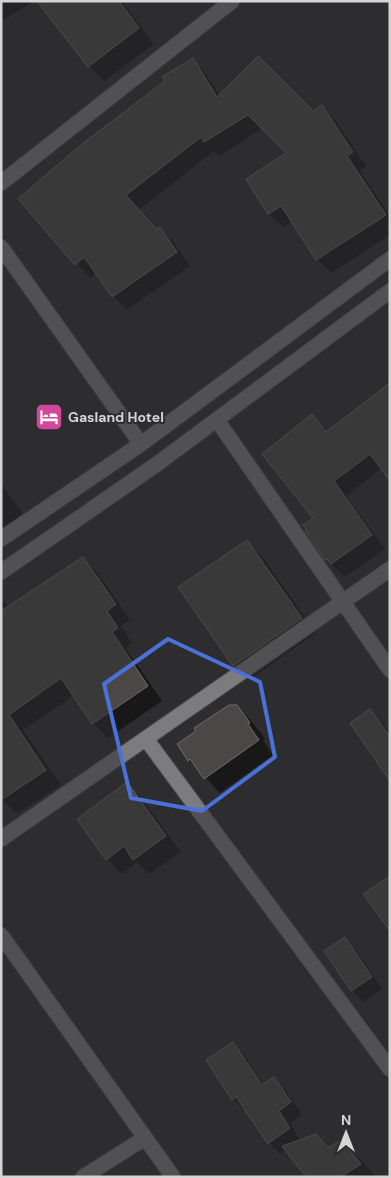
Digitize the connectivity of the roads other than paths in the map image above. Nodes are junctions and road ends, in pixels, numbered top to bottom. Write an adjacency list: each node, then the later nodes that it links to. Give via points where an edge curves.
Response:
1 (232, 1): 2 (street)
2 (1, 183)
3 (1, 247): 7 (street)
4 (390, 259): 7 (street)
5 (390, 291): 6 (street)
6 (217, 420): 10 (street); 11 (street)
7 (141, 444): 8 (street)
8 (1, 539)
9 (390, 569): 11 (street)
10 (1, 572)
11 (343, 601): 12 (street); 13 (street)
12 (390, 670)
13 (146, 739): 14 (street); 16 (street)
14 (1, 839)
15 (1, 935): 17 (street)
16 (390, 1069)
17 (145, 1138): 18 (street); 19 (street)
18 (83, 1177)
19 (173, 1177)

